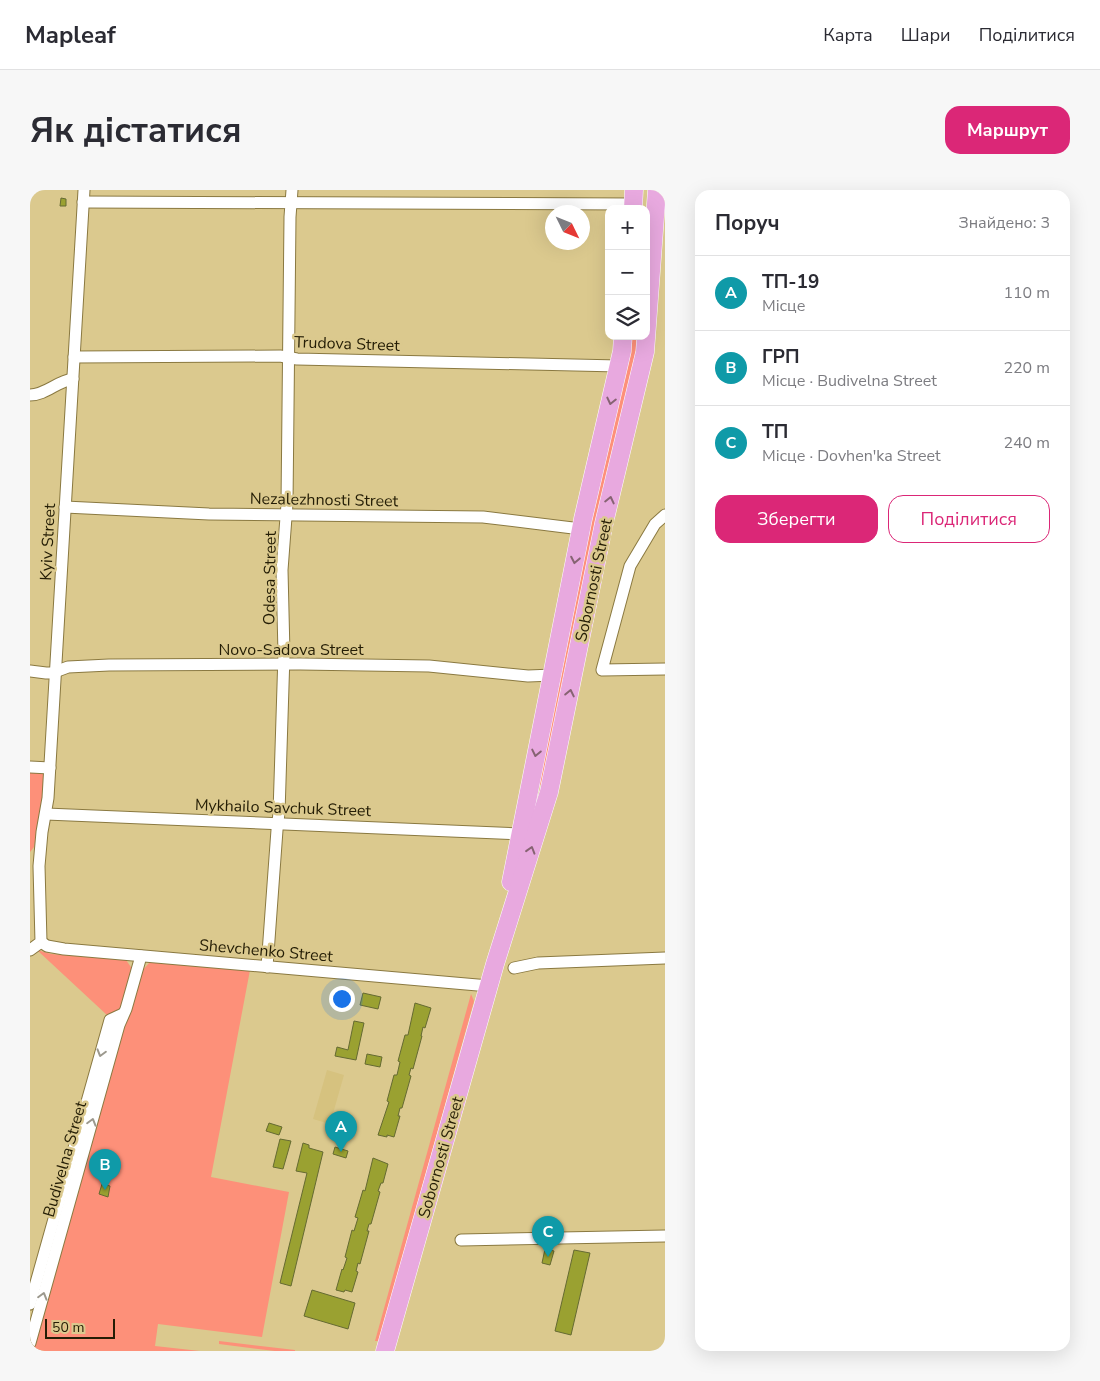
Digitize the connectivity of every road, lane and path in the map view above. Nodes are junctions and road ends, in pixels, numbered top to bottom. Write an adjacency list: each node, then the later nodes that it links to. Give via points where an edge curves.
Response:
1 (292, 190): 5 (street, Odesa Street)
2 (83, 196): 5 (street); 7 (street, Kyiv Street)
3 (660, 197): 31 (main road, Sobornosti Street, one-way to 3, via 549,792 604,523 645,352)
4 (634, 201): 5 (street)
5 (291, 204): 8 (street, Odesa Street)
6 (622, 340): 9 (main road, Sobornosti Street)
7 (74, 357): 8 (street, Trudova Street); 10 (street, Kyiv Street)
8 (289, 358): 9 (street, Trudova Street); 13 (street, Odesa Street)
9 (619, 366): 15 (main road, Sobornosti Street, one-way to 15)
10 (73, 379): 11 (street); 12 (street, Kyiv Street)
11 (30, 395)
12 (65, 507): 13 (street, Nezalezhnosti Street); 19 (street, Kyiv Street)
13 (287, 514): 15 (street, Nezalezhnosti Street, via 484,518); 16 (street, Odesa Street, via 282,570)
14 (665, 515): 17 (street, via 655,524 630,566 602,670)
15 (581, 529): 20 (main road, Sobornosti Street, one-way to 20)
16 (284, 664): 19 (street, Novo-Sadova Street, via 109,665 68,667); 20 (street, Novo-Sadova Street, via 429,666 528,676); 24 (street, Odesa Street)
17 (665, 670)
18 (30, 671): 19 (street, Novo-Sadova Street)
19 (56, 671): 22 (street, Kyiv Street)
20 (553, 675): 25 (main road, Sobornosti Street, one-way to 25)
21 (30, 767): 22 (street)
22 (50, 768): 23 (street, Kyiv Street)
23 (46, 814): 24 (street, Mykhailo Savchuk Street); 26 (street, Kyiv Street)
24 (278, 824): 25 (street, Mykhailo Savchuk Street); 32 (street, Odesa Street)
25 (520, 834): 31 (main road, Sobornosti Street)
26 (34, 866): 27 (street, Kyiv Street)
27 (41, 942): 28 (street); 29 (street, Shevchenko Street, via 53,948)
28 (30, 950)
29 (141, 956): 32 (street, Shevchenko Street); 35 (street, Budivelna Street)
30 (665, 958): 33 (street, via 538,963)
31 (495, 964): 34 (main road, Sobornosti Street)
32 (267, 967): 34 (street, Shevchenko Street)
33 (514, 968)
34 (489, 986): 40 (main road, Sobornosti Street)
35 (123, 1014): 38 (street, Budivelna Street, one-way to 38, via 110,1020); 39 (street, Budivelna Street, one-way to 35)
36 (665, 1236): 37 (street)
37 (461, 1240)
38 (30, 1304)
39 (30, 1343)
40 (385, 1351)

